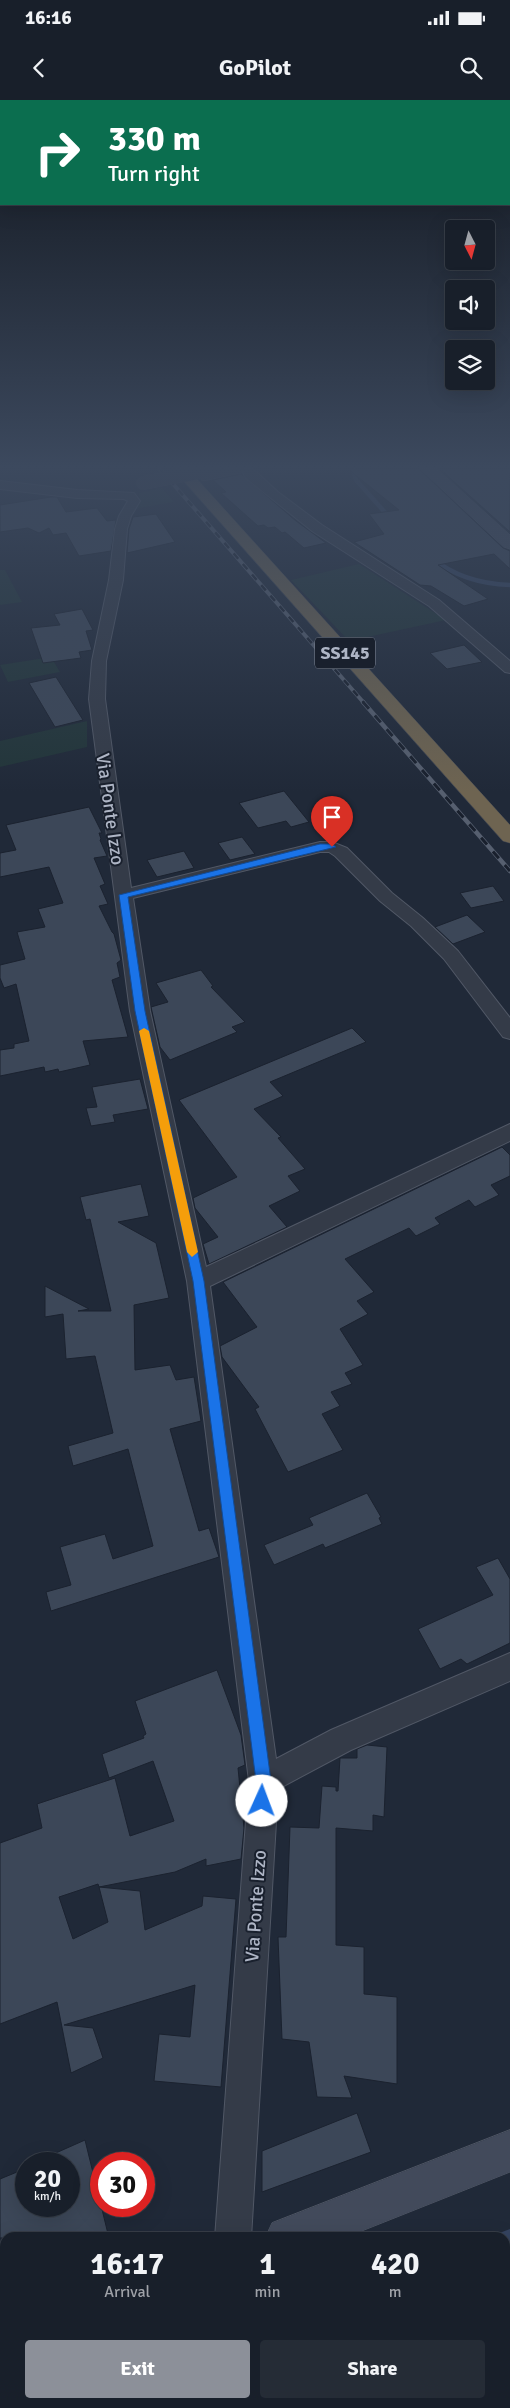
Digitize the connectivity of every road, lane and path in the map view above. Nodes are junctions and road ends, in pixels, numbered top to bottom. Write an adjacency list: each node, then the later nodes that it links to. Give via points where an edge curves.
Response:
1 (116, 577): 6 (street, Via Ponte Izzo, via 99,661 97,699)
2 (277, 577): 5 (highway, SS145)
3 (393, 577): 4 (street, via 434,603)
4 (510, 669)
5 (510, 837)
6 (123, 895): 7 (street, via 320,847 332,847 451,955); 9 (street, Via Ponte Izzo, via 140,1011)
7 (510, 1032)
8 (510, 1132): 9 (street)
9 (198, 1281): 11 (street, Via Ponte Izzo)
10 (510, 1667): 11 (street, via 342,1740)
11 (264, 1781): 13 (street, Via Ponte Izzo)
12 (510, 2151): 14 (main road)
13 (233, 2232)
14 (302, 2232)

